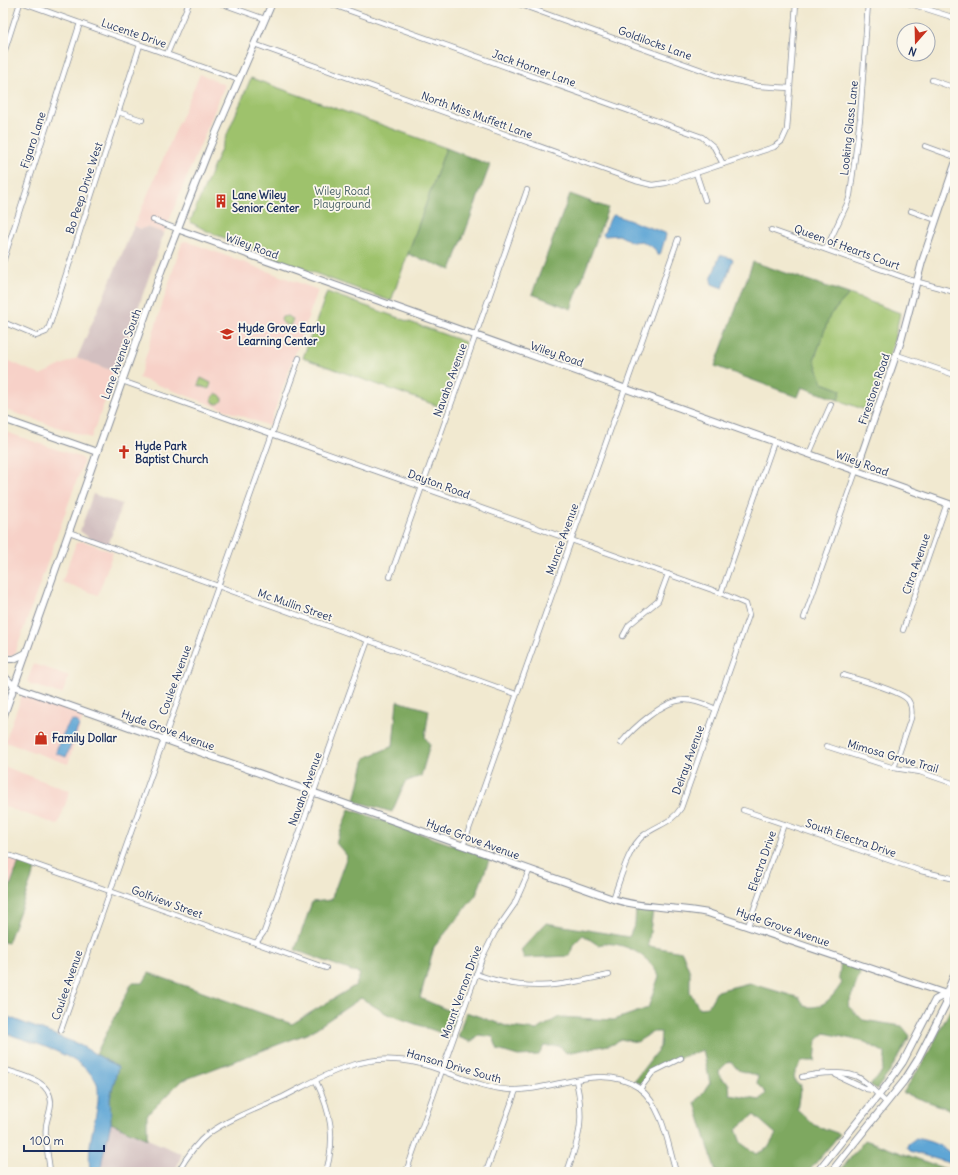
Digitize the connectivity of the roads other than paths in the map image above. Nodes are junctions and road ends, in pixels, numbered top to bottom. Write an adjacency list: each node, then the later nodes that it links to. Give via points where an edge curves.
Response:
1 (20, 3): 17 (street)
2 (24, 3): 13 (street, Lucente Drive)
3 (189, 3): 16 (street)
4 (220, 3): 12 (street)
5 (272, 3): 12 (street, Lane Avenue South)
6 (328, 3): 26 (street, Jack Horner Lane, via 702,137 714,147)
7 (516, 3): 20 (street, Goldilocks Lane, via 724,78 758,86)
8 (796, 3): 20 (street, North Miss Muffett Lane)
9 (868, 3): 37 (street, Looking Glass Lane, via 860,119 850,195)
10 (908, 3): 11 (street)
11 (955, 18)
12 (265, 19): 14 (street, Lane Avenue South)
13 (80, 23): 15 (street, Lucente Drive); 38 (street, Figaro Lane)
14 (254, 44): 18 (street, Lane Avenue South); 28 (street, North Miss Muffett Lane, via 644,184 658,185)
15 (140, 45): 16 (street, Lucente Drive); 22 (street, Bo Peep Drive West)
16 (167, 54): 18 (street, Lucente Drive)
17 (3, 56)
18 (239, 80): 34 (street, Lane Avenue South)
19 (932, 80): 21 (street)
20 (790, 88): 26 (street, North Miss Muffett Lane, via 787,130 782,141 774,148)
21 (955, 88)
22 (118, 112): 23 (street); 41 (street, Bo Peep Drive West, via 49,327 41,335 29,335)
23 (142, 120)
24 (925, 146): 25 (street)
25 (955, 157)
26 (723, 164): 28 (street, North Miss Muffett Lane)
27 (955, 164): 33 (street, Firestone Road)
28 (696, 173): 30 (street)
29 (527, 190): 42 (street, Navaho Avenue)
30 (705, 200)
31 (911, 211): 33 (street)
32 (153, 220): 34 (street, Wiley Road)
33 (936, 220): 39 (street, Firestone Road)
34 (177, 229): 42 (street, Wiley Road); 46 (street, Lane Avenue South)
35 (771, 230): 37 (street, Queen of Hearts Court)
36 (678, 239): 47 (street, Muncie Avenue)
37 (826, 249): 39 (street, Queen of Hearts Court)
38 (3, 262)
39 (917, 280): 40 (street, Queen of Hearts Court); 43 (street, Firestone Road)
40 (955, 292)
41 (3, 322)
42 (475, 336): 47 (street, Wiley Road); 55 (street, Navaho Avenue)
43 (897, 355): 45 (street); 54 (street, Firestone Road)
44 (299, 358): 50 (street, Coulee Avenue)
45 (955, 375)
46 (122, 381): 50 (street, Dayton Road); 52 (street, Lane Avenue South)
47 (625, 389): 51 (street, Wiley Road); 59 (street, Muncie Avenue)
48 (831, 404): 53 (street)
49 (3, 419): 52 (street)
50 (272, 434): 55 (street, Dayton Road); 62 (street, Coulee Avenue)
51 (774, 442): 53 (street, Wiley Road); 63 (street)
52 (97, 452): 58 (street, Lane Avenue South)
53 (809, 454): 54 (street, Wiley Road)
54 (856, 471): 56 (street, Wiley Road); 65 (street, Firestone Road)
55 (421, 487): 59 (street, Dayton Road); 61 (street, Navaho Avenue)
56 (947, 503): 57 (street, Wiley Road); 66 (street, Citra Avenue)
57 (955, 506)
58 (69, 532): 62 (street, Mc Mullin Street); 69 (street, Lane Avenue South)
59 (571, 540): 60 (street, Dayton Road); 74 (street, Muncie Avenue)
60 (668, 574): 63 (street, Dayton Road); 67 (street, via 658,600 629,625)
61 (390, 576)
62 (218, 587): 68 (street, Mc Mullin Street); 77 (street, Coulee Avenue)
63 (721, 593): 64 (street, Dayton Road, via 742,601)
64 (748, 607): 75 (street, Delray Avenue, via 749,615)
65 (804, 618)
66 (903, 630)
67 (623, 636)
68 (368, 640): 74 (street, Mc Mullin Street); 82 (street, Navaho Avenue)
69 (26, 653): 70 (street, via 14,659); 73 (street, Lane Avenue South)
70 (3, 659)
71 (3, 675): 73 (street, Hyde Grove Avenue)
72 (843, 675): 80 (street, via 900,694 909,701 911,718)
73 (14, 686): 76 (street, Lane Avenue South); 77 (street, Hyde Grove Avenue)
74 (516, 694): 85 (street, Muncie Avenue)
75 (716, 709): 78 (street, via 691,700 676,701 634,728); 90 (street, Delray Avenue, via 681,808 674,818 643,835 634,846)
76 (3, 718)
77 (164, 739): 82 (street, Hyde Grove Avenue); 89 (street, Coulee Avenue)
78 (621, 743)
79 (826, 746): 80 (street, Mimosa Grove Trail)
80 (894, 768): 81 (street, Mimosa Grove Trail, via 920,772)
81 (955, 784)
82 (314, 792): 85 (street, Hyde Grove Avenue); 92 (street, Navaho Avenue, via 264,932)
83 (743, 810): 84 (street, South Electra Drive)
84 (784, 824): 88 (street, South Electra Drive, via 921,871); 91 (street, Electra Drive)
85 (463, 846): 87 (street, Hyde Grove Avenue)
86 (3, 853): 89 (street, Golfview Street)
87 (530, 870): 90 (street, Hyde Grove Avenue); 95 (street, Mount Vernon Drive, via 514,905 487,946)
88 (955, 879)
89 (109, 891): 92 (street, Golfview Street); 99 (street, Coulee Avenue)
90 (613, 899): 91 (street, Hyde Grove Avenue, via 637,905 691,909)
91 (748, 926): 97 (street, Hyde Grove Avenue)
92 (256, 943): 93 (street, Golfview Street)
93 (326, 968)
94 (955, 973): 97 (street)
95 (476, 974): 96 (street, via 505,984 536,987); 102 (street, Mount Vernon Drive)
96 (609, 975)
97 (946, 994): 98 (street, Hyde Grove Avenue); 110 (street, via 935,1000 903,1062); 111 (street, via 946,1004 918,1059)
98 (955, 997)
99 (60, 1030)
100 (680, 1058): 107 (street, via 653,1072)
101 (3, 1069): 112 (street, via 39,1082 49,1094 51,1103 46,1135)
102 (442, 1071): 106 (street, Hanson Drive South, via 410,1061 381,1059 348,1066); 108 (street, Hanson Drive South, via 478,1084); 115 (street, Mount Vernon Drive)
103 (833, 1074): 104 (street, via 816,1073); 109 (street); 109 (street, via 857,1077)
104 (802, 1077)
105 (576, 1080): 107 (street, Hanson Drive South, via 605,1076 623,1080); 108 (street, Hanson Drive South); 117 (street, via 581,1099 582,1121)
106 (316, 1081): 113 (street, Hanson Drive South, via 218,1128 200,1141); 114 (street, via 325,1100 331,1124 331,1149)
107 (640, 1089): 118 (street, Hanson Drive South, via 658,1113)
108 (516, 1090): 116 (street)
109 (873, 1090): 110 (street)
110 (879, 1096): 111 (street); 119 (street)
111 (888, 1103): 120 (street)
112 (50, 1172)
113 (178, 1172)
114 (326, 1172)
115 (406, 1172)
116 (486, 1172)
117 (566, 1172)
118 (676, 1172)
119 (817, 1172)
120 (830, 1172)

